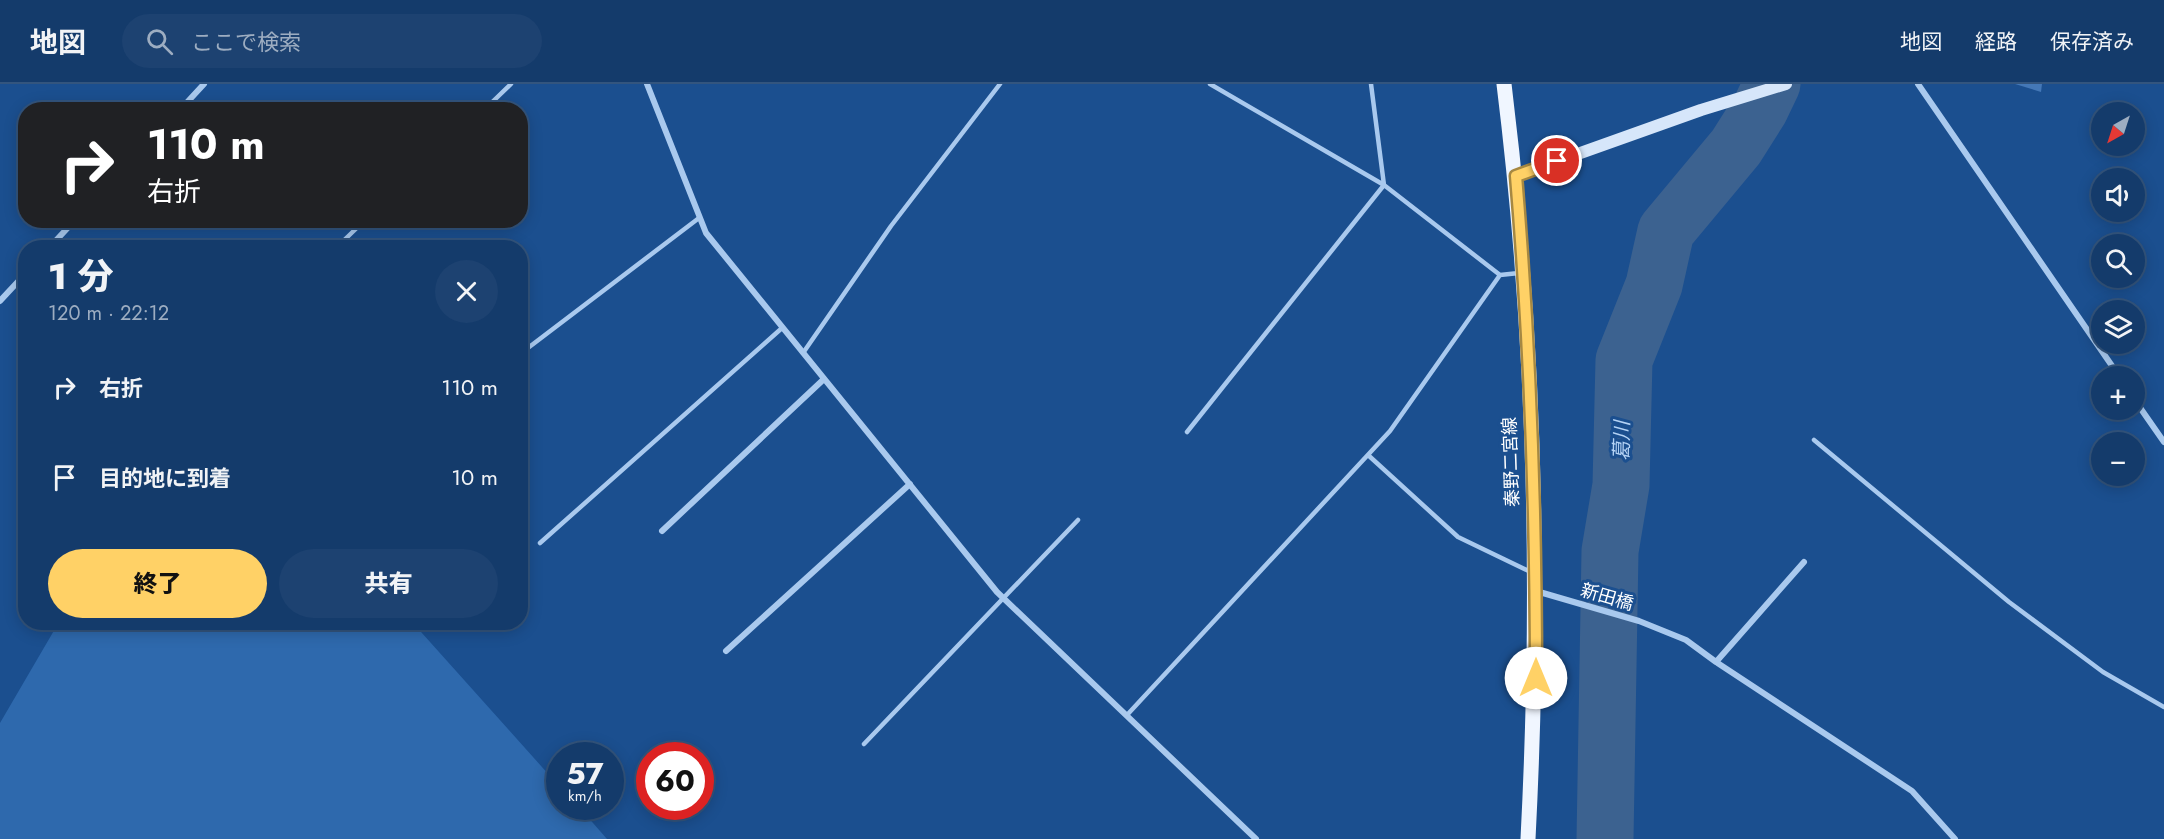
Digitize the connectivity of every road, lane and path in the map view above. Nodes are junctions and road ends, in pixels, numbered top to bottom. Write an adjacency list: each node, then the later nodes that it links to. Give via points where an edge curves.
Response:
1 (204, 84): 10 (street)
2 (511, 84): 11 (lane)
3 (647, 84): 14 (street)
4 (1000, 84): 25 (lane, via 891,226)
5 (1210, 84): 13 (lane)
6 (1371, 84): 13 (lane)
7 (1504, 84): 12 (main road, 秦野二宮線)
8 (1786, 84): 12 (street)
9 (1918, 84): 26 (street)
10 (187, 102)
11 (492, 102)
12 (1516, 176): 19 (main road, 秦野二宮線)
13 (1384, 185): 20 (lane); 29 (lane)
14 (699, 218): 23 (street, via 706,233); 24 (lane)
15 (68, 228): 17 (street)
16 (357, 228): 18 (lane)
17 (56, 240)
18 (344, 240)
19 (1524, 273): 20 (lane); 38 (main road, 秦野二宮線)
20 (1500, 275): 32 (lane, via 1390,431)
21 (18, 282): 22 (street)
22 (0, 301)
23 (782, 328): 25 (street); 36 (lane)
24 (528, 348)
25 (802, 353): 27 (street)
26 (2112, 366)
27 (824, 379): 33 (street); 35 (street)
28 (2145, 415): 31 (street)
29 (1187, 432)
30 (1814, 440): 43 (lane, via 2009,602 2103,672)
31 (2164, 442)
32 (1368, 455): 38 (lane, via 1458,537); 44 (lane)
33 (910, 484): 40 (street); 41 (street)
34 (1078, 520): 40 (lane)
35 (662, 531)
36 (540, 543)
37 (1804, 562): 42 (street)
38 (1535, 574): 39 (main road, 秦野二宮線)
39 (1536, 591): 42 (street, 新田橋, via 1686,639); 47 (main road, 秦野二宮線, via 1536,699)
40 (1004, 598): 44 (street); 45 (lane)
41 (726, 651)
42 (1716, 662): 48 (street, 新田橋, via 1911,791)
43 (2164, 706)
44 (1127, 715): 46 (street)
45 (864, 744)
46 (1256, 839)
47 (1528, 839)
48 (1955, 839)

